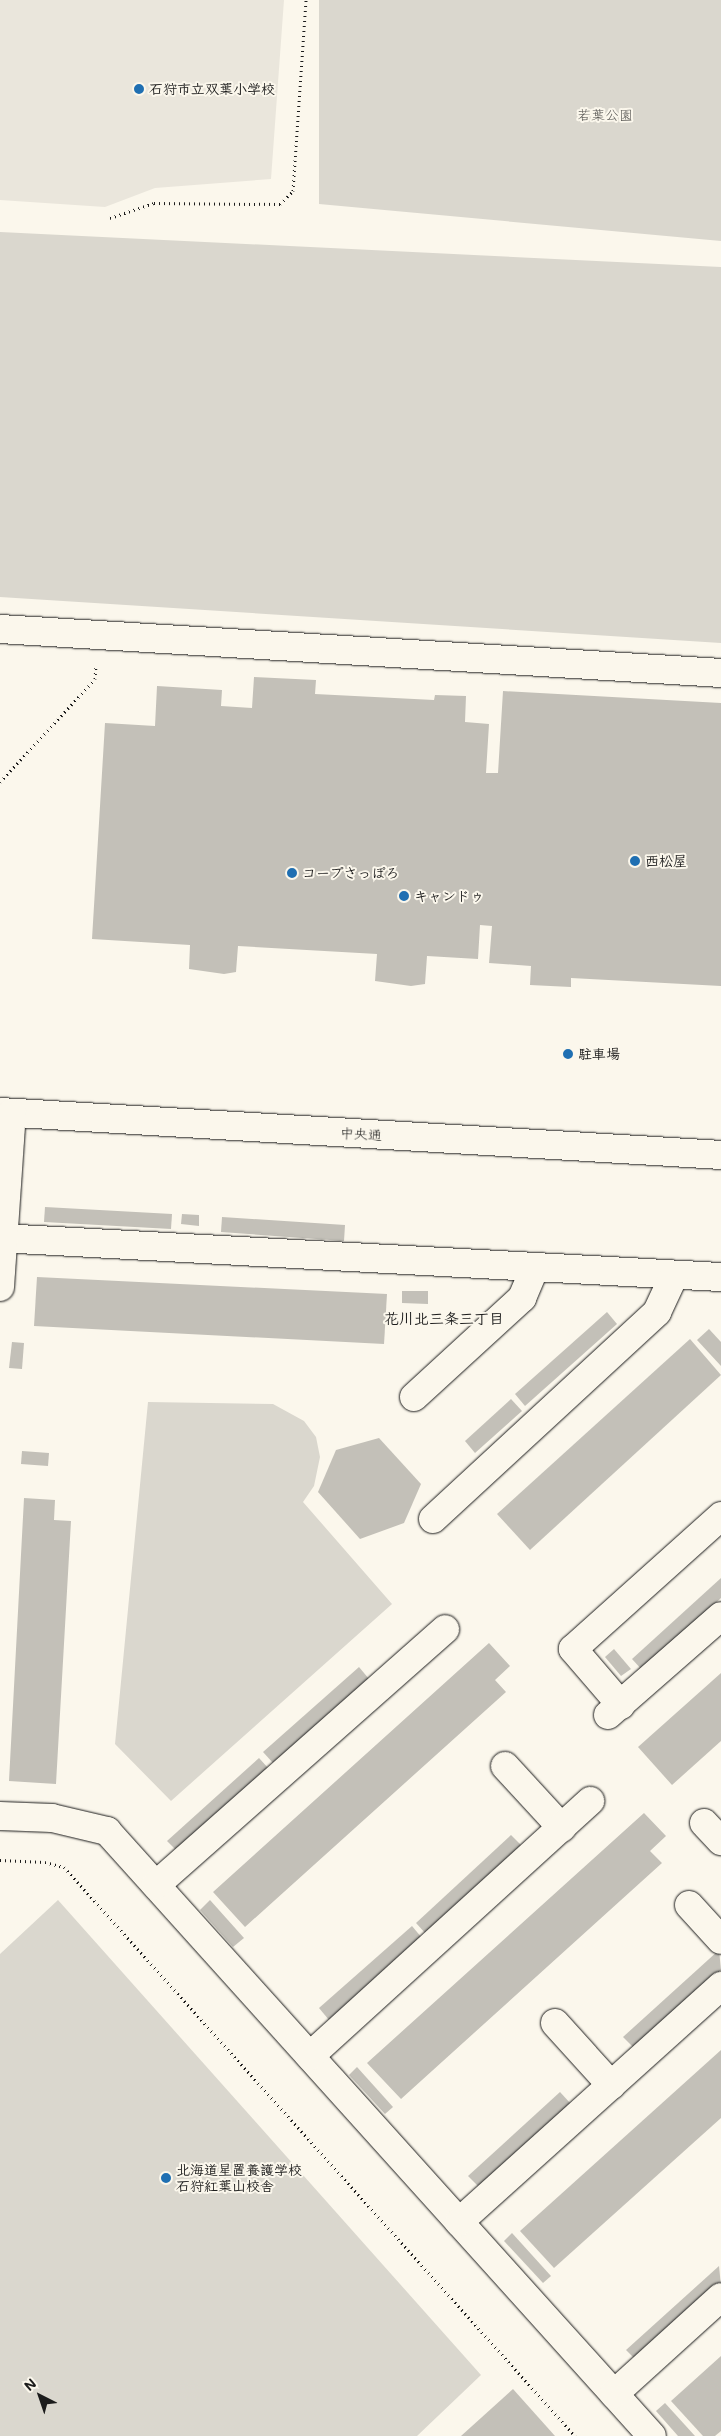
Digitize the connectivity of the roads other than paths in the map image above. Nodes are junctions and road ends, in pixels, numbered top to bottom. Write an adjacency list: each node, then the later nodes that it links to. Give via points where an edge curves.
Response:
1 (0, 629): 2 (street)
2 (721, 673)
3 (6, 1112): 4 (street, 中央通); 5 (street)
4 (721, 1155)
5 (2, 1238): 6 (street); 9 (street)
6 (535, 1268): 7 (street); 10 (street, via 522,1298)
7 (674, 1276): 8 (street); 12 (street, via 657,1312)
8 (721, 1277)
9 (0, 1287)
10 (414, 1397)
11 (721, 1516): 13 (street, via 573,1649 615,1710)
12 (433, 1518)
13 (721, 1616)
14 (446, 1629): 19 (street)
15 (505, 1766): 18 (street)
16 (590, 1801): 18 (street)
17 (0, 1816): 19 (street, via 52,1818 107,1830)
18 (562, 1828): 24 (street)
19 (156, 1885): 24 (street)
20 (689, 1905): 21 (street)
21 (721, 1940)
22 (721, 1986): 25 (street)
23 (555, 2023): 25 (street)
24 (310, 2056): 26 (street)
25 (611, 2084): 26 (street)
26 (459, 2222): 28 (street)
27 (721, 2297): 28 (street)
28 (614, 2394): 29 (street)
29 (652, 2436)

